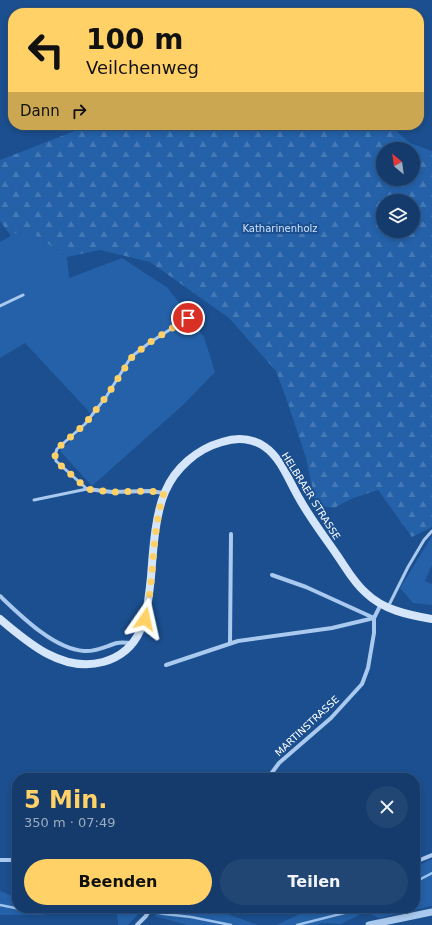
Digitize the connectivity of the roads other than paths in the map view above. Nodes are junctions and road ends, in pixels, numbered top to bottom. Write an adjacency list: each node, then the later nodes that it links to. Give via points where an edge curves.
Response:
1 (23, 294): 2 (lane)
2 (0, 306)
3 (188, 318): 4 (lane, via 132,357 85,424 57,449 56,461)
4 (87, 489): 5 (street); 6 (lane)
5 (164, 493): 11 (main road, HELBRAER STRASSE, via 180,468 205,449 236,439 260,444 275,456 305,509 347,570 364,592); 16 (main road, HELBRAER STRASSE, via 156,530 147,610 142,628)
6 (34, 500)
7 (432, 531): 11 (lane)
8 (230, 534): 15 (street)
9 (272, 575): 12 (street)
10 (0, 596): 16 (street, via 38,628 66,646 84,651 99,650 118,643)
11 (385, 606): 12 (street, MARTINSTRASSE); 14 (main road, HELBRAER STRASSE, via 406,614)
12 (374, 618): 15 (street, via 332,628); 18 (street, MARTINSTRASSE, via 368,668 362,684 331,718 279,763)
13 (0, 619): 16 (main road, HELBRAER STRASSE, via 56,659 77,665 94,665 108,661 126,651)
14 (432, 619)
15 (230, 642): 17 (street)
16 (133, 643)
17 (166, 665)
18 (272, 773)
19 (432, 855): 22 (street)
20 (0, 860): 21 (street)
21 (12, 860)
22 (420, 860)
23 (432, 912): 26 (street)
24 (148, 913): 25 (street)
25 (137, 925)
26 (369, 925)

